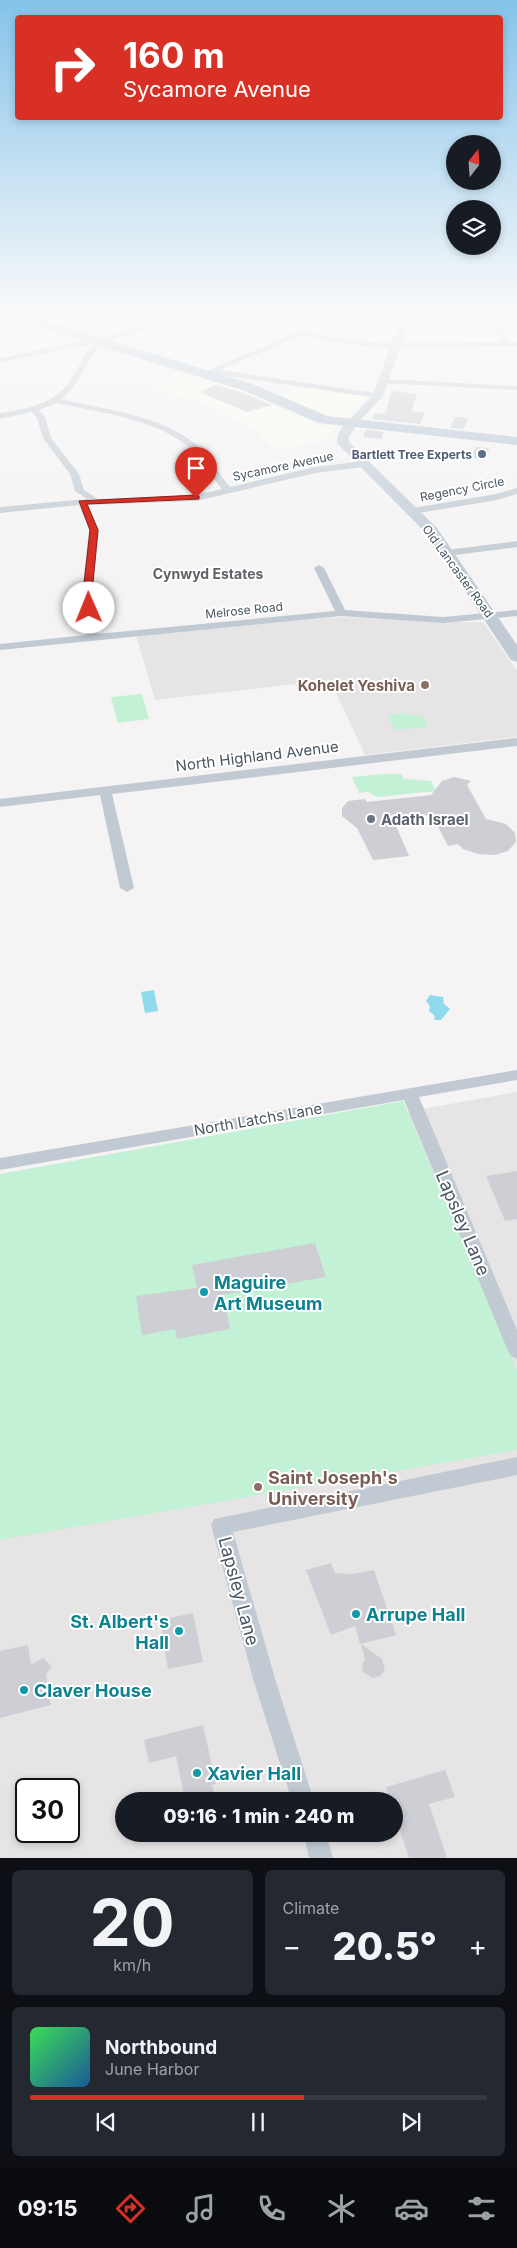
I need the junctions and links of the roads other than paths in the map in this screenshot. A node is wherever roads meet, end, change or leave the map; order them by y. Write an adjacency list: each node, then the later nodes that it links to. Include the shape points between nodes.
1 (59, 399): 4 (street)
2 (274, 399): 7 (main road, via 319,419)
3 (375, 399): 7 (street)
4 (57, 401): 5 (street); 11 (street, via 140,421 180,436 202,454)
5 (35, 410): 6 (street); 10 (street, via 41,417 47,438 74,474)
6 (0, 416)
7 (351, 424): 8 (main road); 9 (main road, Old Lancaster Road, via 342,441)
8 (517, 441)
9 (362, 464): 11 (street, Sycamore Avenue, via 315,470); 17 (main road, Old Lancaster Road)
10 (80, 491): 14 (street); 15 (street)
11 (229, 491): 14 (street, Sycamore Avenue, via 170,500)
12 (516, 491): 17 (street, Regency Circle)
13 (82, 502): 14 (street, Sycamore Avenue); 15 (street, Sycamore Avenue); 24 (street, via 94,530 88,593)
14 (97, 502)
15 (62, 503): 16 (street, Sycamore Avenue)
16 (0, 510)
17 (413, 511): 19 (main road, Old Lancaster Road)
18 (517, 544): 19 (street)
19 (447, 552): 23 (main road, Old Lancaster Road)
20 (319, 568): 21 (street)
21 (341, 613): 23 (street, Melrose Road, via 442,620); 24 (street, Melrose Road)
22 (517, 613): 23 (street)
23 (490, 616): 26 (main road, Old Lancaster Road)
24 (92, 637): 25 (street, Melrose Road)
25 (0, 647)
26 (517, 657)
27 (517, 742): 28 (street, North Highland Avenue)
28 (105, 791): 29 (street, North Highland Avenue); 30 (street)
29 (0, 803)
30 (127, 888)
31 (517, 1075): 32 (street, North Latchs Lane)
32 (411, 1094): 33 (street, North Latchs Lane); 34 (street, Lapsley Lane)
33 (0, 1164)
34 (517, 1351)
35 (517, 1466): 36 (street, Lapsley Lane, via 221,1525 264,1682)
36 (300, 1792)
37 (317, 1842): 38 (street)
38 (321, 1858)

